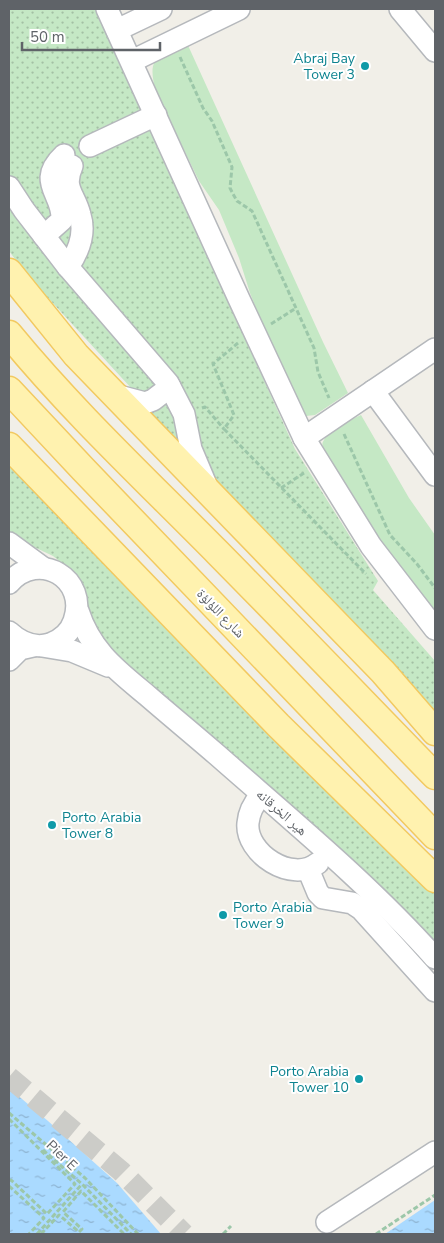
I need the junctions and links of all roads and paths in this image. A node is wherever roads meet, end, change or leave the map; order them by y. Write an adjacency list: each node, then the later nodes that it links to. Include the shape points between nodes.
1 (107, 9): 5 (street)
2 (161, 9): 5 (street)
3 (239, 9): 6 (street)
4 (400, 9): 7 (street)
5 (117, 30): 8 (street)
6 (173, 41): 8 (street); 16 (path, via 232,167 230,188 237,201 252,211)
7 (435, 52)
8 (132, 60): 9 (street)
9 (156, 115): 10 (street); 25 (street)
10 (90, 146)
11 (9, 187): 12 (street)
12 (16, 206): 13 (street)
13 (44, 236): 14 (street); 14 (street, via 62,220 63,213 51,179 53,168 68,160 67,184 82,226 81,243)
14 (68, 267): 20 (street)
15 (9, 272): 23 (main road, via 76,354)
16 (296, 308): 17 (path); 24 (path, via 314,348 318,372)
17 (263, 329)
18 (9, 334): 42 (main road, via 117,452)
19 (435, 349): 22 (street)
20 (170, 387): 23 (street, via 145,404); 30 (street, via 184,414 191,448)
21 (9, 390): 44 (main road, شارع اللؤلؤة)
22 (373, 391): 24 (street); 28 (street)
23 (115, 395): 30 (main road)
24 (336, 416): 25 (street); 34 (path, via 390,535)
25 (304, 438): 27 (street)
26 (9, 446): 47 (main road, via 278,724)
27 (320, 463): 29 (path); 36 (street, via 371,546)
28 (435, 475)
29 (281, 488)
30 (210, 494): 41 (main road, via 383,672)
31 (9, 543): 32 (street)
32 (43, 568): 33 (street, via 22,572); 35 (street, هير الخرقانه, via 53,570 70,582)
33 (9, 583)
34 (435, 588)
35 (78, 611): 38 (street, via 72,628 59,641); 40 (street, هير الخرقانه, via 91,641 109,664)
36 (435, 629)
37 (9, 632): 38 (street, هير الخرقانه, via 24,643)
38 (38, 646): 39 (street, via 20,649); 40 (street, هير الخرقانه, via 78,653)
39 (9, 660)
40 (121, 673): 43 (street, هير الخرقانه)
41 (435, 732)
42 (435, 776)
43 (261, 795): 45 (street, هير الخرقانه); 46 (street, via 250,812 248,824 255,846 282,868)
44 (435, 836)
45 (328, 853): 46 (street); 48 (street, هير الخرقانه, via 375,894)
46 (308, 869): 49 (street, via 323,898 352,903 361,909)
47 (435, 879)
48 (435, 958)
49 (435, 991)
50 (9, 1114): 63 (path, Pier E, via 85,1178)
51 (9, 1120): 53 (path, Pier E, via 75,1184 47,1214 11,1180); 54 (path)
52 (435, 1152): 56 (street)
53 (9, 1184): 58 (path, Pier E, via 44,1218)
54 (82, 1184): 59 (path); 62 (path)
55 (435, 1195): 65 (path)
56 (327, 1222)
57 (231, 1226): 64 (path)
58 (29, 1234)
59 (37, 1234)
60 (42, 1234): 61 (path, via 59,1215 79,1232 82,1229 63,1212 81,1191)
61 (124, 1234)
62 (131, 1234)
63 (137, 1234)
64 (223, 1234)
65 (376, 1234)

